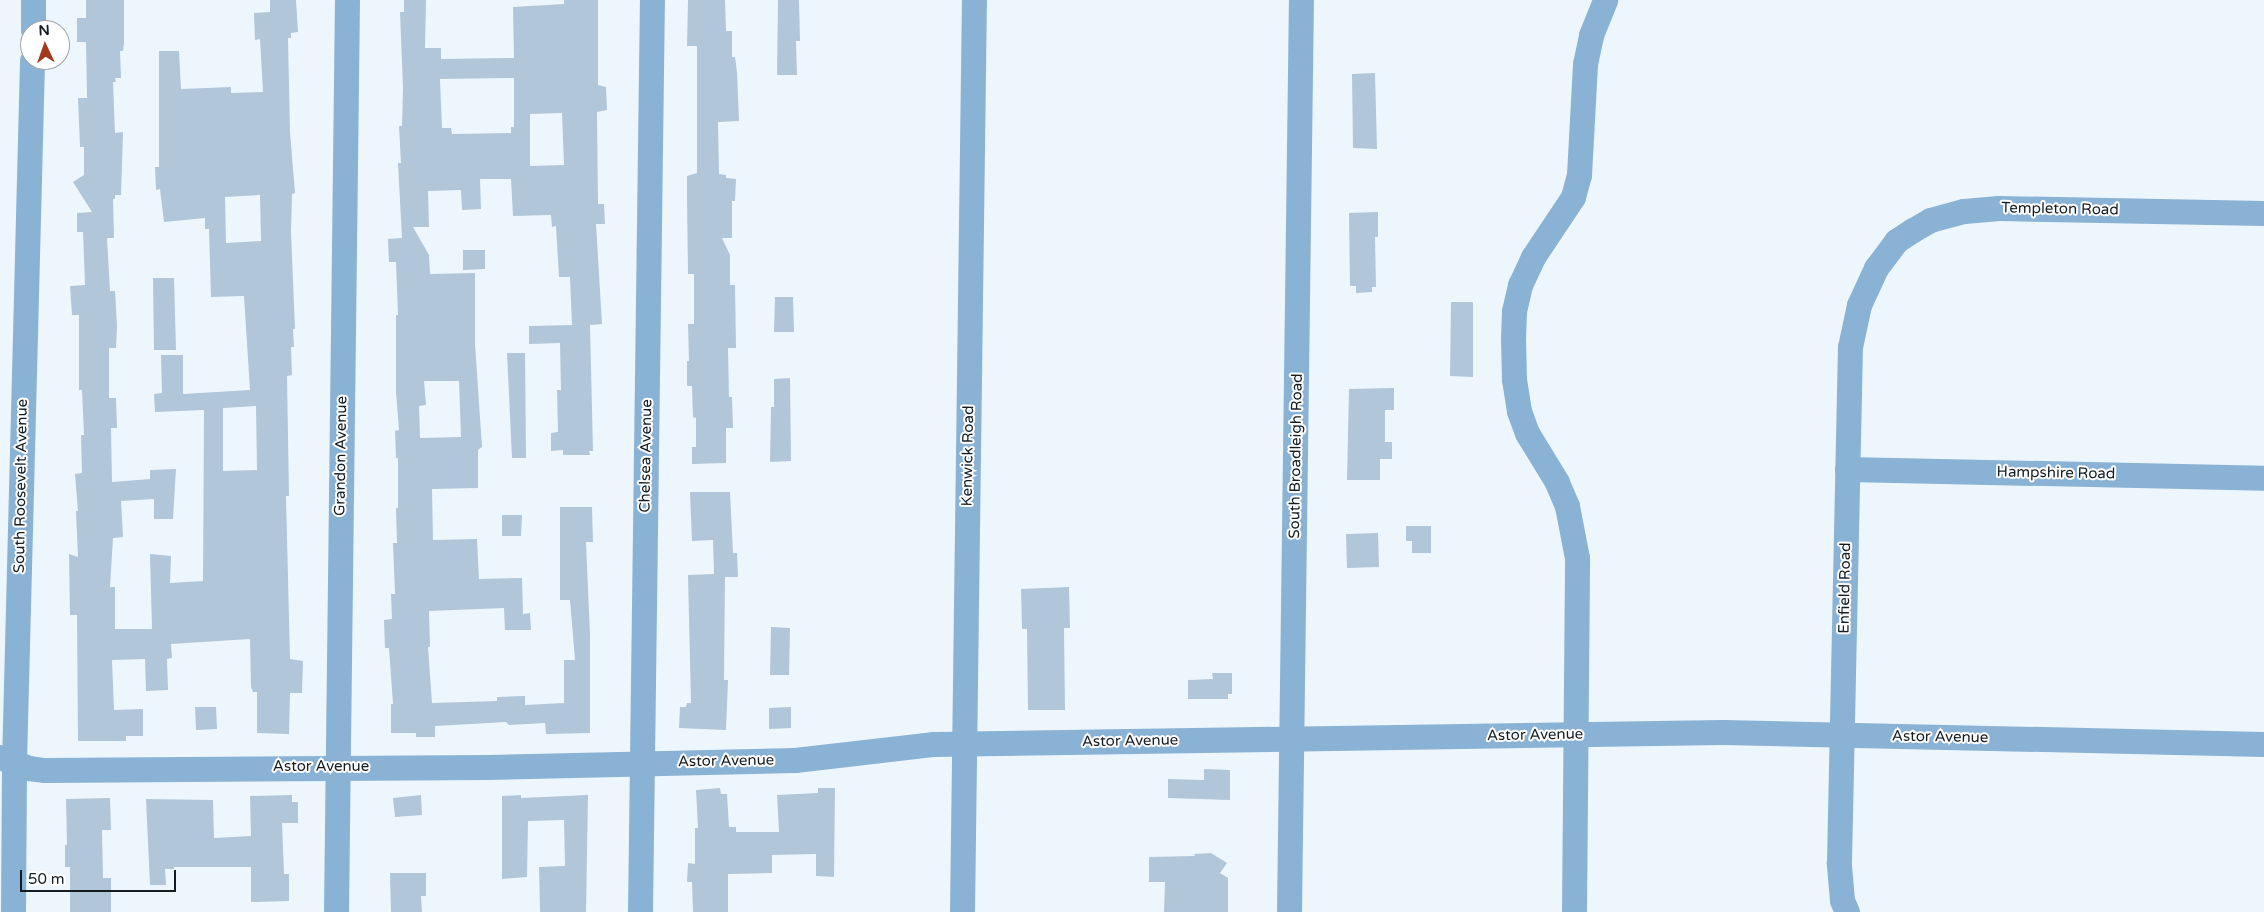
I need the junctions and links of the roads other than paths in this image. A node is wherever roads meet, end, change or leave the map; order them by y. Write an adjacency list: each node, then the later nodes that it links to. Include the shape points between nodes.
1 (33, 0): 7 (street)
2 (347, 0): 20 (street, Grandon Avenue)
3 (652, 0): 19 (street, Chelsea Avenue)
4 (974, 0): 16 (street, Kenwick Road)
5 (1301, 0): 15 (street, South Broadleigh Road)
6 (1605, 0): 13 (street, via 1591,35 1585,64 1579,175 1573,197 1533,257 1520,285 1514,311 1514,379 1519,411 1527,433 1557,482 1567,506 1577,558)
7 (32, 20)
8 (32, 70): 18 (street, South Roosevelt Avenue)
9 (2264, 213): 10 (street, Templeton Road, via 1999,208 1964,211 1930,220 1913,230 1896,242)
10 (1876, 268): 11 (street, Enfield Road, via 1859,305 1852,333)
11 (1847, 469): 12 (street, Hampshire Road); 14 (street, Enfield Road)
12 (2264, 478)
13 (1575, 734): 14 (street, Astor Avenue, via 1722,732); 15 (street, Astor Avenue); 26 (street)
14 (1842, 735): 17 (street, Astor Avenue); 27 (street, Enfield Road, via 1839,862 1842,900)
15 (1292, 739): 16 (street, Astor Avenue); 25 (street, South Broadleigh Road)
16 (965, 744): 19 (street, Astor Avenue, via 925,745 795,760); 24 (street, Kenwick Road)
17 (2264, 744)
18 (7, 760): 20 (street, Astor Avenue, via 45,770); 21 (street, South Roosevelt Avenue)
19 (642, 763): 20 (street, Astor Avenue); 23 (street, Chelsea Avenue)
20 (338, 766): 22 (street, Grandon Avenue)
21 (13, 912)
22 (336, 912)
23 (640, 912)
24 (962, 912)
25 (1289, 912)
26 (1574, 912)
27 (1847, 912)

